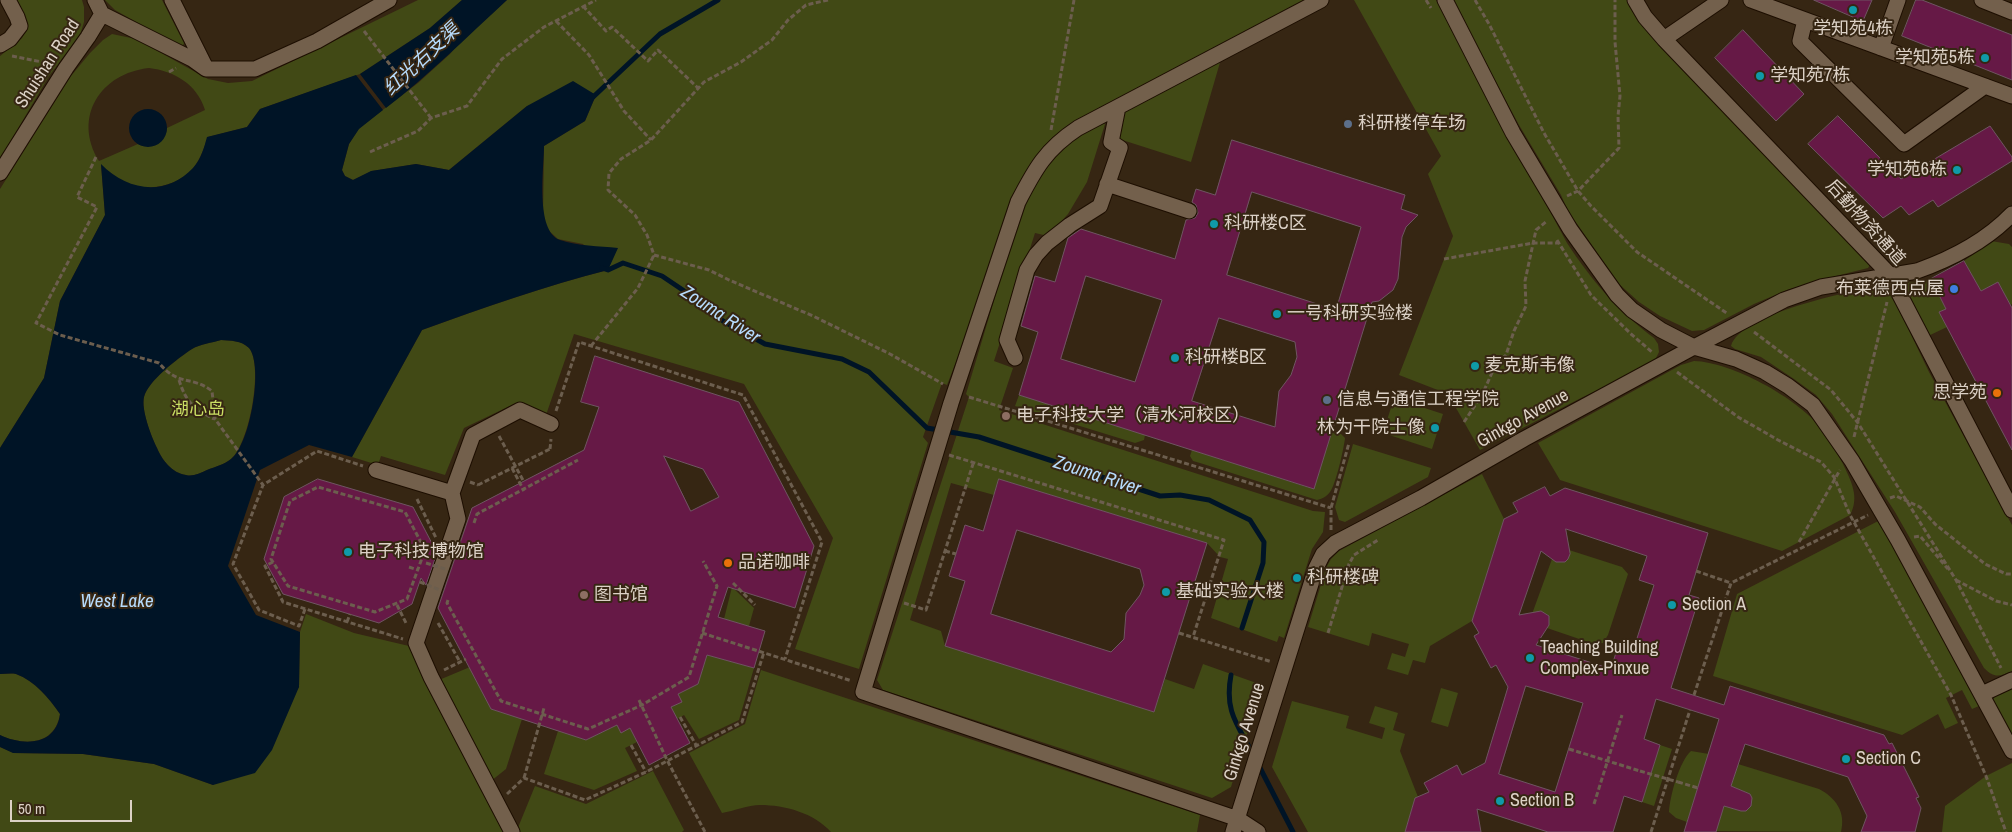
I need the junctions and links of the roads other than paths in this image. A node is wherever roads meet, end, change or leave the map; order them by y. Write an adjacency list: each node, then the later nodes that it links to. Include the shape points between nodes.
1 (8, 0): 17 (street, via 20,26)
2 (94, 0): 13 (street, Shuishan Road)
3 (172, 0): 18 (street)
4 (389, 0): 18 (street, via 317,41 255,69)
5 (1321, 0): 21 (street)
6 (1446, 0): 27 (street, via 1513,133 1570,229 1617,295 1661,330)
7 (1636, 0): 15 (street, 后勤物资通道, via 1645,17)
8 (1721, 0): 15 (street)
9 (1751, 0): 14 (street)
10 (1898, 0): 16 (street)
11 (1982, 0): 12 (street)
12 (2012, 12)
13 (102, 14): 18 (street); 22 (street, Shuishan Road)
14 (1805, 20): 16 (street); 19 (street, via 1800,40 1904,144)
15 (1664, 39): 26 (street, 后勤物资通道)
16 (1881, 48): 19 (street)
17 (5, 50)
18 (206, 69)
19 (1985, 86): 20 (street)
20 (2012, 96)
21 (1118, 107): 23 (street, via 1111,142 1120,148); 36 (street, via 1078,128 1047,152 1018,202 862,692)
22 (0, 173)
23 (1108, 184): 24 (street); 28 (street, via 1100,206 1047,243 1027,270 1007,340)
24 (1189, 211)
25 (2008, 225): 26 (street, Ginkgo Avenue, via 1928,268)
26 (1889, 274): 27 (street, Ginkgo Avenue, via 1821,287 1784,300); 32 (street, 后勤物资通道)
27 (1694, 347): 34 (street, via 1766,372 1813,405 1849,456); 36 (street, Ginkgo Avenue, via 1332,546 1323,554)
28 (1015, 358)
29 (551, 424): 31 (street, via 520,410 473,435)
30 (376, 470): 31 (street)
31 (452, 493): 37 (street, via 458,519 416,643 430,677)
32 (2012, 510)
33 (2012, 680): 34 (street)
34 (1982, 694): 35 (street)
35 (2012, 751)
36 (1236, 825): 38 (street)
37 (512, 832)
38 (1258, 832)

